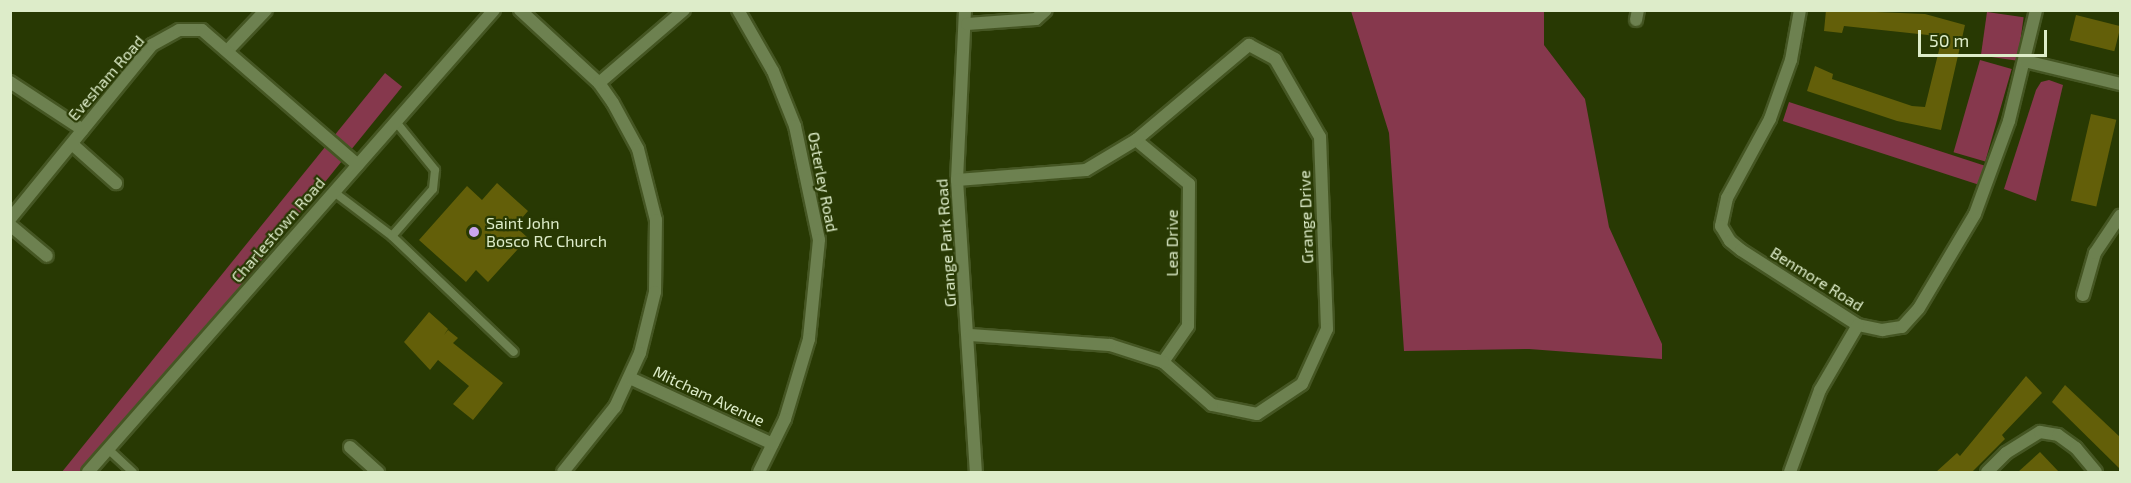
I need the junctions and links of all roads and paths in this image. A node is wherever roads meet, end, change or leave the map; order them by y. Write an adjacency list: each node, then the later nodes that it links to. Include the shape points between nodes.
1 (266, 10): 11 (street)
2 (494, 10): 16 (street, Charlestown Road)
3 (520, 10): 14 (street)
4 (684, 10): 14 (street)
5 (738, 10): 35 (street, Osterley Road, via 773,71 795,126 819,240 809,339)
6 (965, 10): 10 (street, Grange Park Road)
7 (1046, 10): 10 (street, via 1036,19)
8 (1800, 10): 30 (street, Benmore Road, via 1791,60 1770,118 1727,198 1721,226 1741,250)
9 (2036, 10): 12 (street, Benmore Road)
10 (966, 24): 21 (street, Grange Park Road)
11 (228, 50): 17 (street, Evesham Road, via 202,30 179,30 152,45); 20 (street, Evesham Road)
12 (2025, 61): 15 (street); 30 (street, Benmore Road, via 1985,191 1937,283 1902,327 1882,330)
13 (10, 82): 17 (street)
14 (599, 82): 34 (street, via 638,149 656,220 655,291 650,323)
15 (2121, 84)
16 (396, 122): 20 (street, Charlestown Road); 27 (lane, via 435,170 433,189)
17 (83, 130): 19 (street, Evesham Road)
18 (1136, 140): 21 (street, Grange Drive, via 1086,170); 33 (street, Lea Drive, via 1188,184 1188,326); 33 (street, Grange Drive, via 1249,45 1275,59 1320,137 1327,329 1302,384 1257,414 1212,405)
19 (72, 144): 22 (street); 25 (street, Evesham Road)
20 (358, 165): 23 (street, Charlestown Road)
21 (957, 180): 31 (street, Grange Park Road)
22 (117, 183)
23 (334, 192): 27 (lane); 37 (street, Charlestown Road)
24 (2121, 216): 29 (street, via 2095,253)
25 (10, 219)
26 (10, 225): 28 (street)
27 (392, 236): 32 (lane)
28 (47, 256)
29 (2083, 295)
30 (1858, 325): 44 (street, via 1820,390)
31 (969, 335): 33 (street, Grange Drive, via 1110,345); 43 (street, Grange Park Road)
32 (514, 352)
33 (1163, 362)
34 (630, 378): 35 (street, Mitcham Avenue); 41 (street, via 609,415)
35 (773, 444): 42 (street, Osterley Road)
36 (350, 447): 40 (street)
37 (108, 449): 38 (street, Charlestown Road); 39 (lane)
38 (88, 472)
39 (134, 472)
40 (378, 472)
41 (564, 472)
42 (759, 472)
43 (976, 472)
44 (1790, 472)
45 (1987, 472): 46 (street, via 2006,453 2040,432 2058,435 2076,447)
46 (2094, 472)

